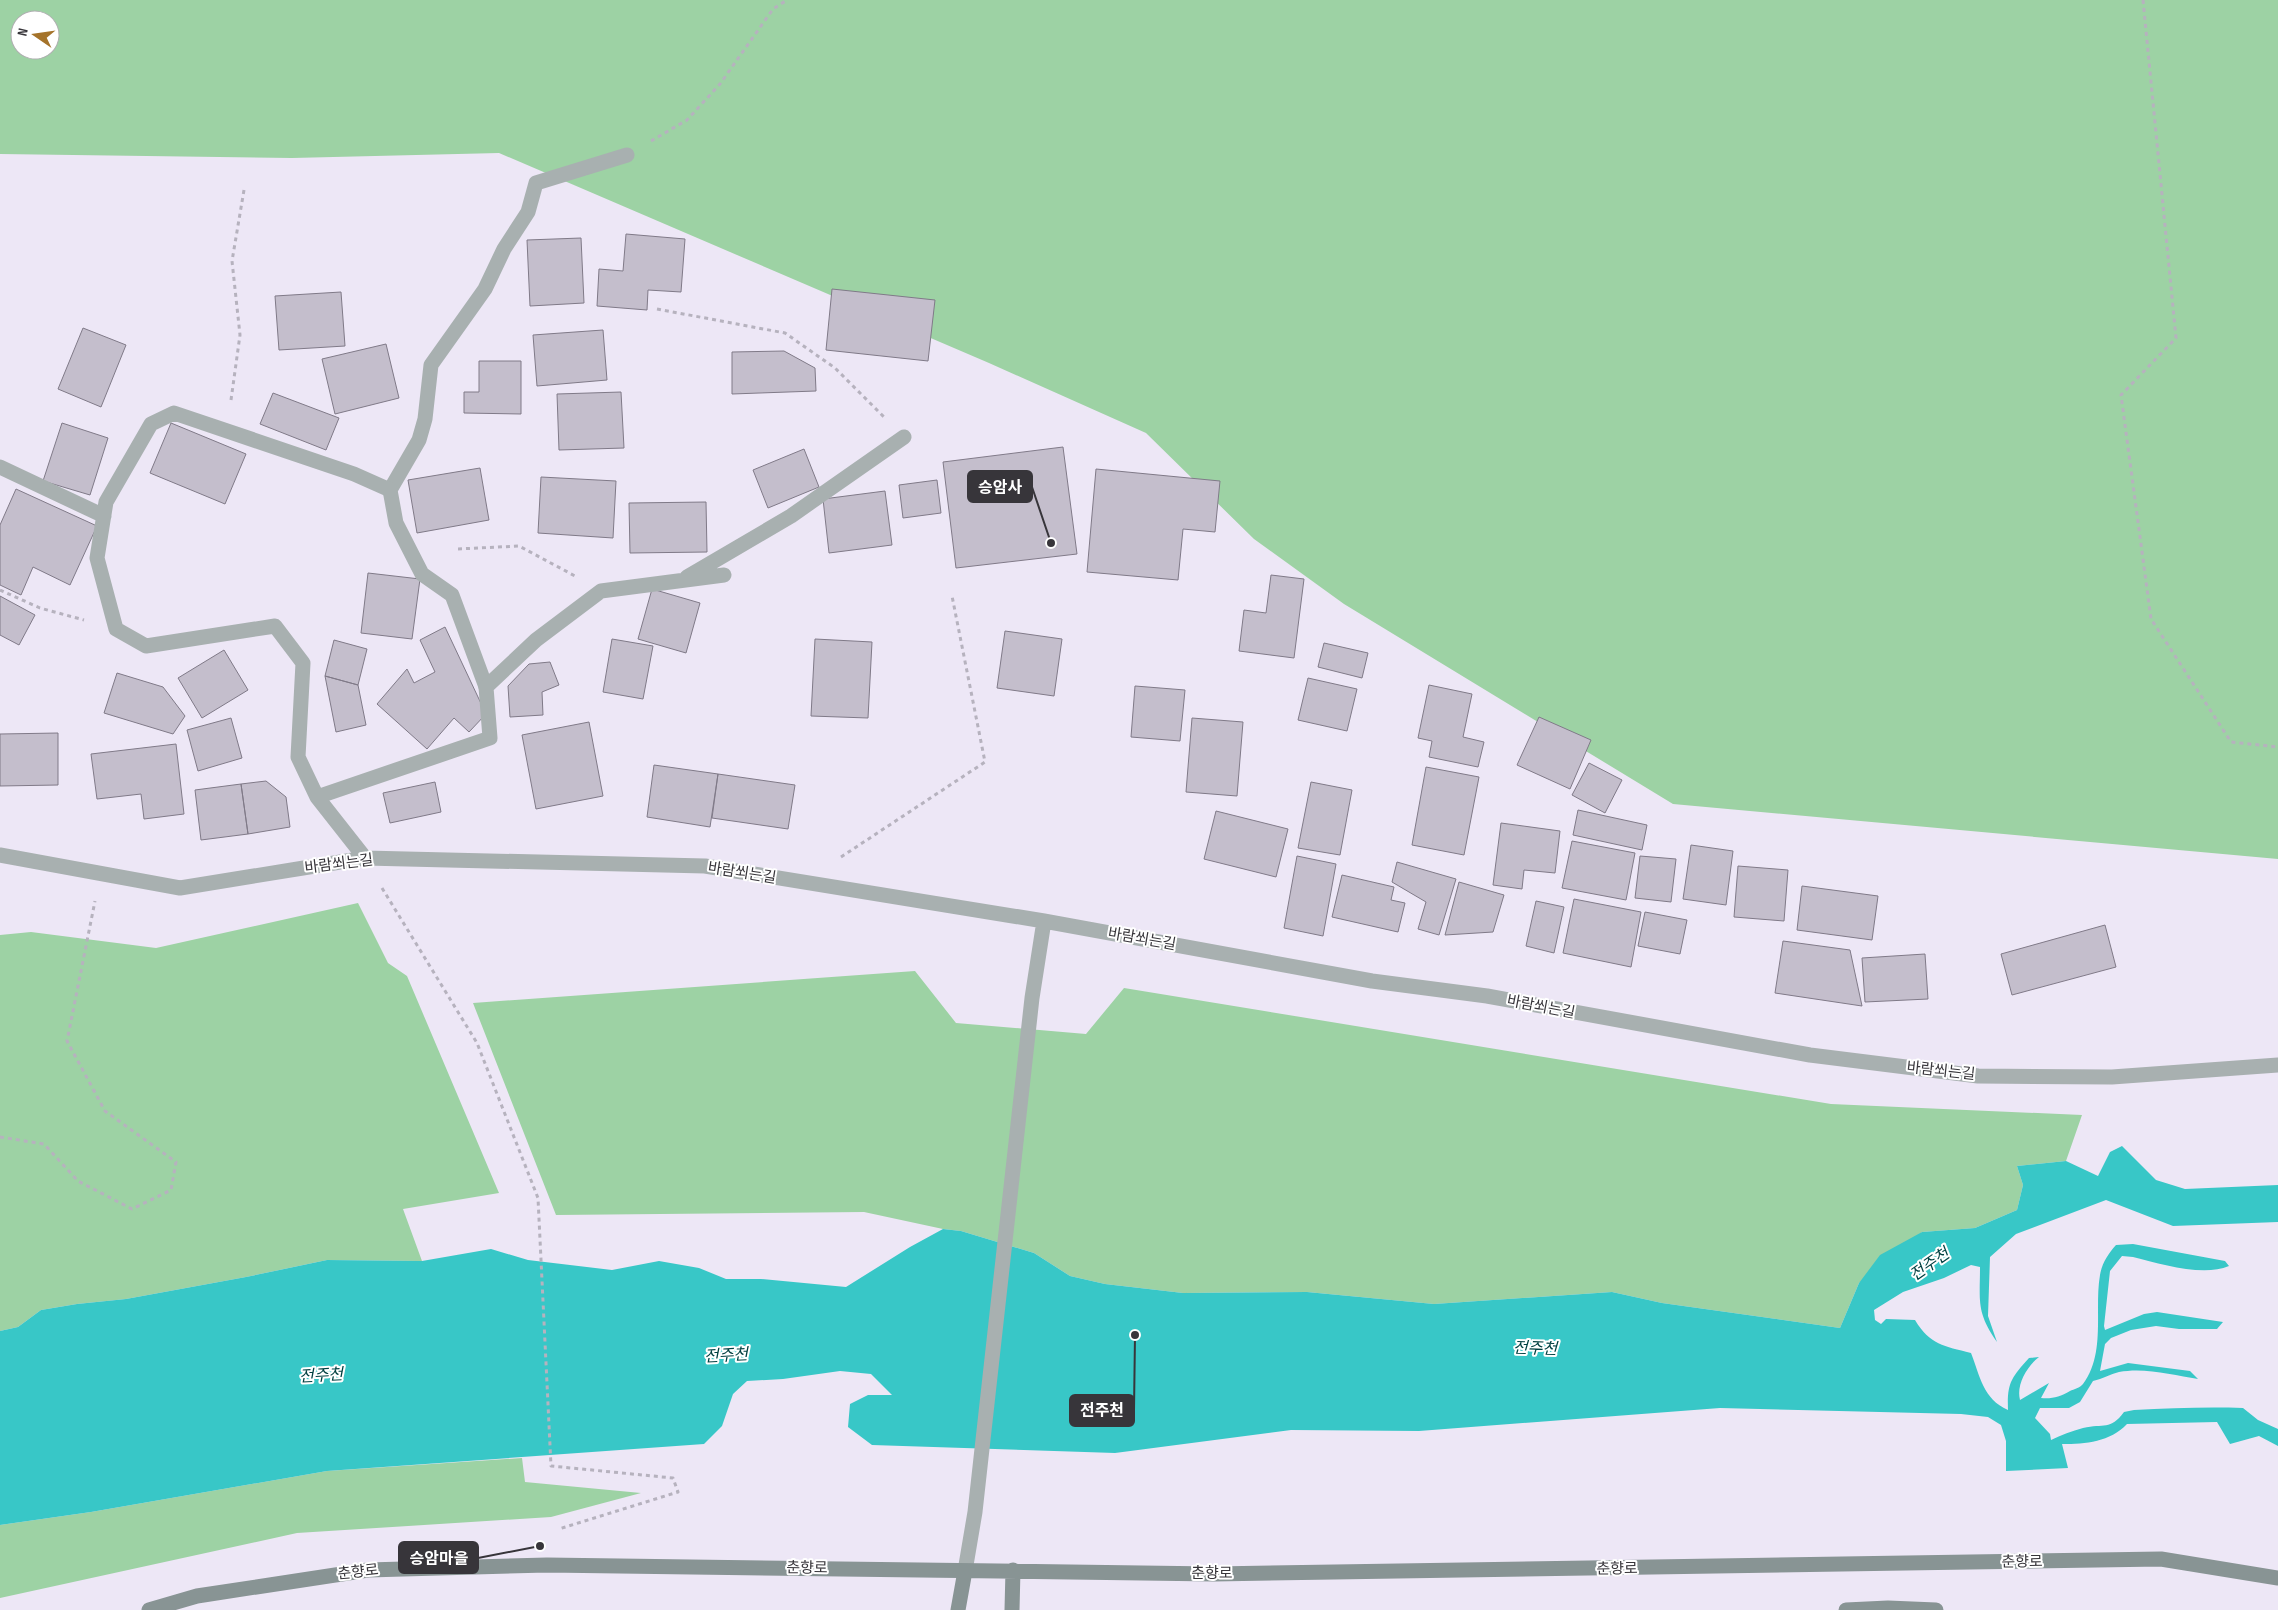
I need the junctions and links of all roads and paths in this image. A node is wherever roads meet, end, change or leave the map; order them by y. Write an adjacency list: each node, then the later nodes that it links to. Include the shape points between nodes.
1 (787, 0): 3 (path, via 773,9 720,84 687,120)
2 (2143, 0): 19 (path, via 2176,338 2120,395 2151,619 2232,742)
3 (627, 155): 9 (street, via 536,184 528,212 504,249 485,289 431,365 425,419 419,440)
4 (244, 190): 6 (path, via 232,261 240,335)
5 (657, 309): 7 (path, via 785,334 835,368)
6 (227, 431): 9 (street, via 354,474); 10 (street, via 174,413 151,424 106,502)
7 (904, 437): 13 (street, via 792,516)
8 (0, 467): 10 (street)
9 (390, 490): 18 (street, via 396,523 422,574 452,595)
10 (104, 516): 17 (street, via 97,558)
11 (458, 549): 15 (path, via 519,546)
12 (724, 575): 13 (street)
13 (681, 581): 15 (street)
14 (0, 590): 17 (path, via 40,608)
15 (601, 591): 18 (street, via 536,640)
16 (952, 596): 24 (path, via 985,762)
17 (116, 629): 20 (street, via 146,646 275,626 304,663 298,757)
18 (486, 687): 20 (street, via 490,738)
19 (2278, 748)
20 (317, 797): 22 (street)
21 (1, 857): 23 (street, 바람쐬는길)
22 (365, 858): 23 (street, 바람쐬는길, via 180,888); 24 (street, 바람쐬는길, via 705,866); 28 (path, via 477,1043 538,1198 551,1466 673,1478 678,1492)
23 (100, 874): 27 (path, via 67,1041 105,1111 176,1162 170,1190 132,1208 78,1181 44,1144)
24 (803, 882): 25 (street, 바람쐬는길)
25 (1044, 921): 26 (street, 바람쐬는길, via 1372,981 1487,996 1810,1055 1968,1074 2112,1077); 30 (street, via 1032,998 975,1512)
26 (2278, 1065)
27 (0, 1137)
28 (559, 1529)
29 (1013, 1570): 30 (street, 춘향로); 31 (street, 춘향로, via 1214,1574 2161,1559); 34 (street)
30 (964, 1571): 32 (street, 춘향로, via 547,1565 368,1570 197,1596); 33 (street)
31 (2278, 1578)
32 (149, 1610)
33 (958, 1610)
34 (1012, 1610)
35 (1846, 1610): 36 (street)
36 (1936, 1610)

